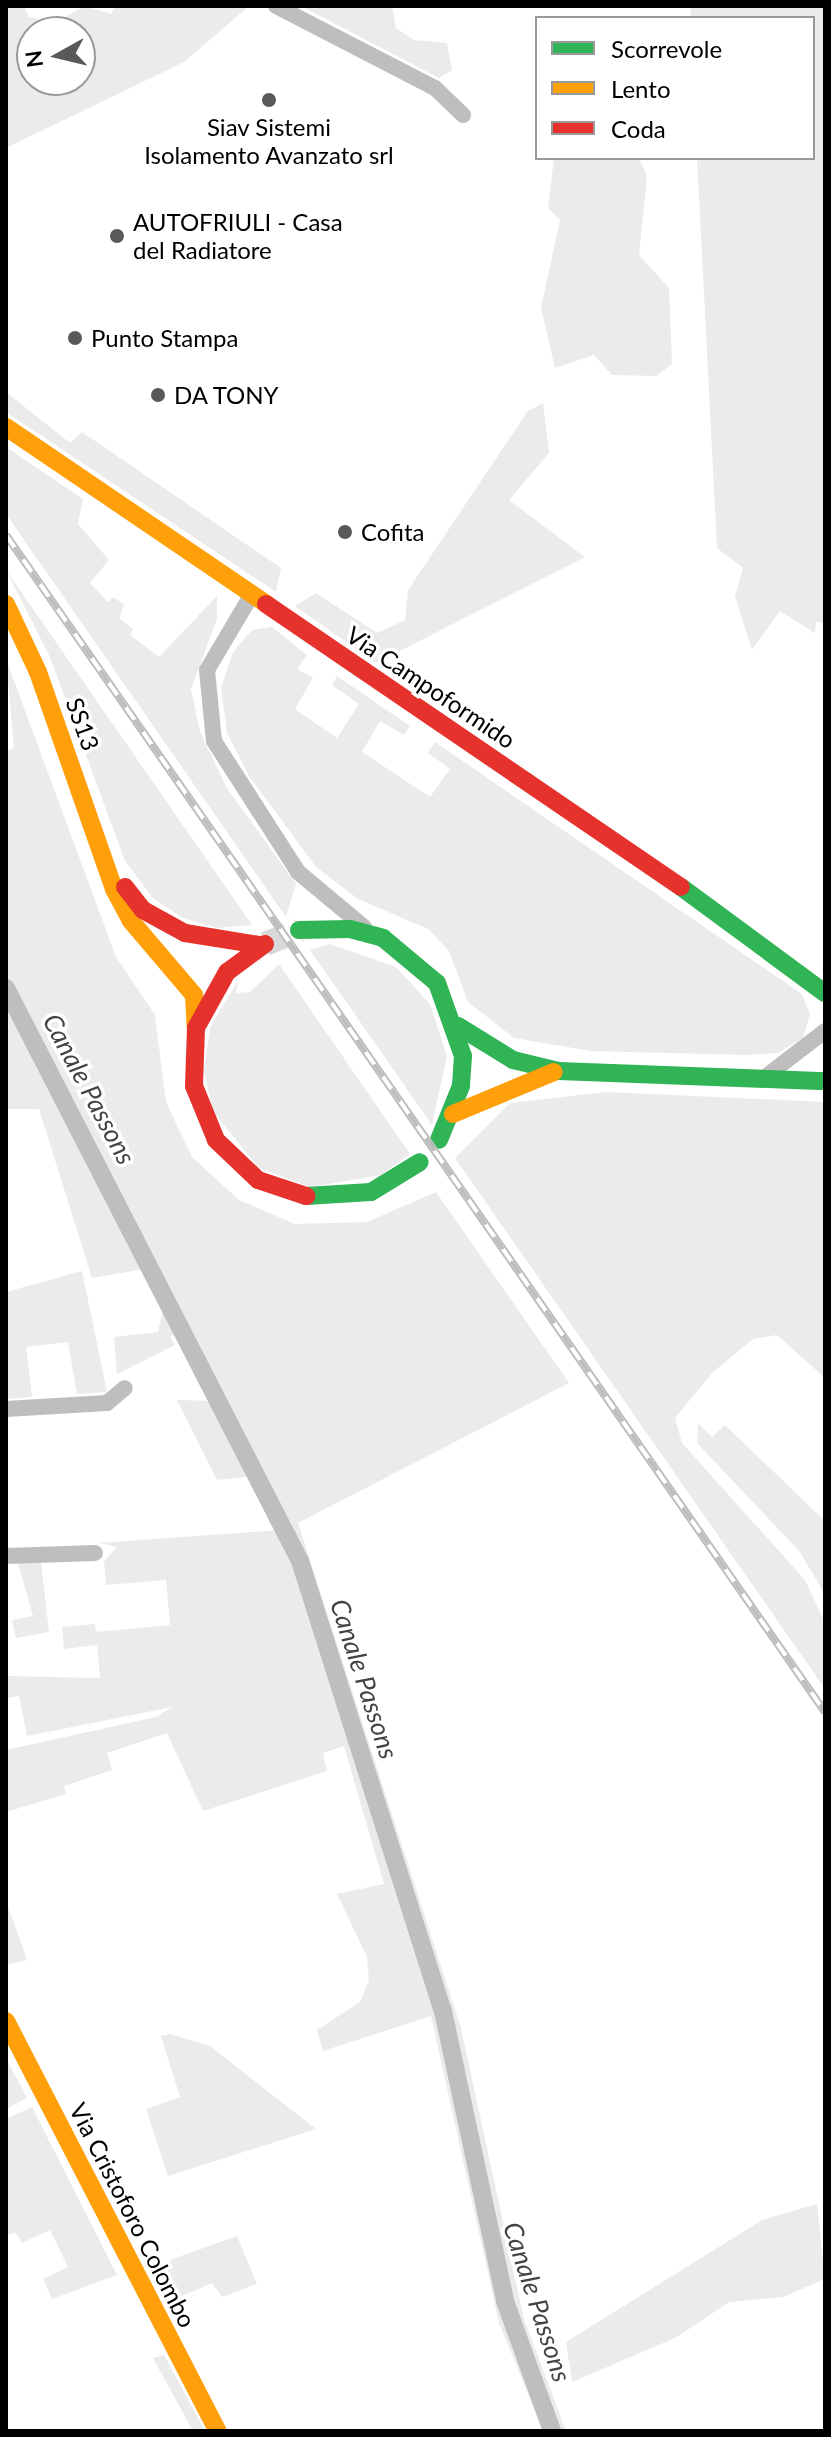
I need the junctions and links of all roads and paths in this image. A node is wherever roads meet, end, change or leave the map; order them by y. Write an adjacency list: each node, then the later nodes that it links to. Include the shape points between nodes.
1 (276, 6): 2 (street, via 435,88)
2 (463, 115)
3 (6, 427): 4 (main road, Via Campoformido)
4 (252, 594): 8 (street, via 213,653 207,717 238,787 298,872 334,910); 9 (main road, Via Campoformido, via 790,961)
5 (6, 604): 6 (main road, SS13 / SS13, via 38,672)
6 (106, 864): 11 (main road, SS13, via 131,921 194,995); 11 (main road, SS13, via 161,922 209,939 262,944 227,972)
7 (299, 930): 8 (main road, via 350,929)
8 (383, 938): 10 (main road, via 437,983)
9 (825, 993)
10 (458, 1026): 13 (main road, via 513,1060); 16 (main road, via 463,1056)
11 (196, 1028): 18 (main road, SS13, via 194,1086 202,1114 226,1151 258,1180 313,1198 342,1198 371,1192)
12 (825, 1031): 14 (street)
13 (559, 1071): 14 (main road); 16 (main road)
14 (769, 1074): 15 (main road)
15 (825, 1081)
16 (453, 1114): 17 (main road)
17 (439, 1140)
18 (420, 1162)
19 (125, 1388): 20 (street, via 107,1403)
20 (6, 1409)
21 (95, 1553): 22 (street)
22 (6, 1556)
23 (6, 2021): 24 (main road, Via Cristoforo Colombo)
24 (218, 2431)

